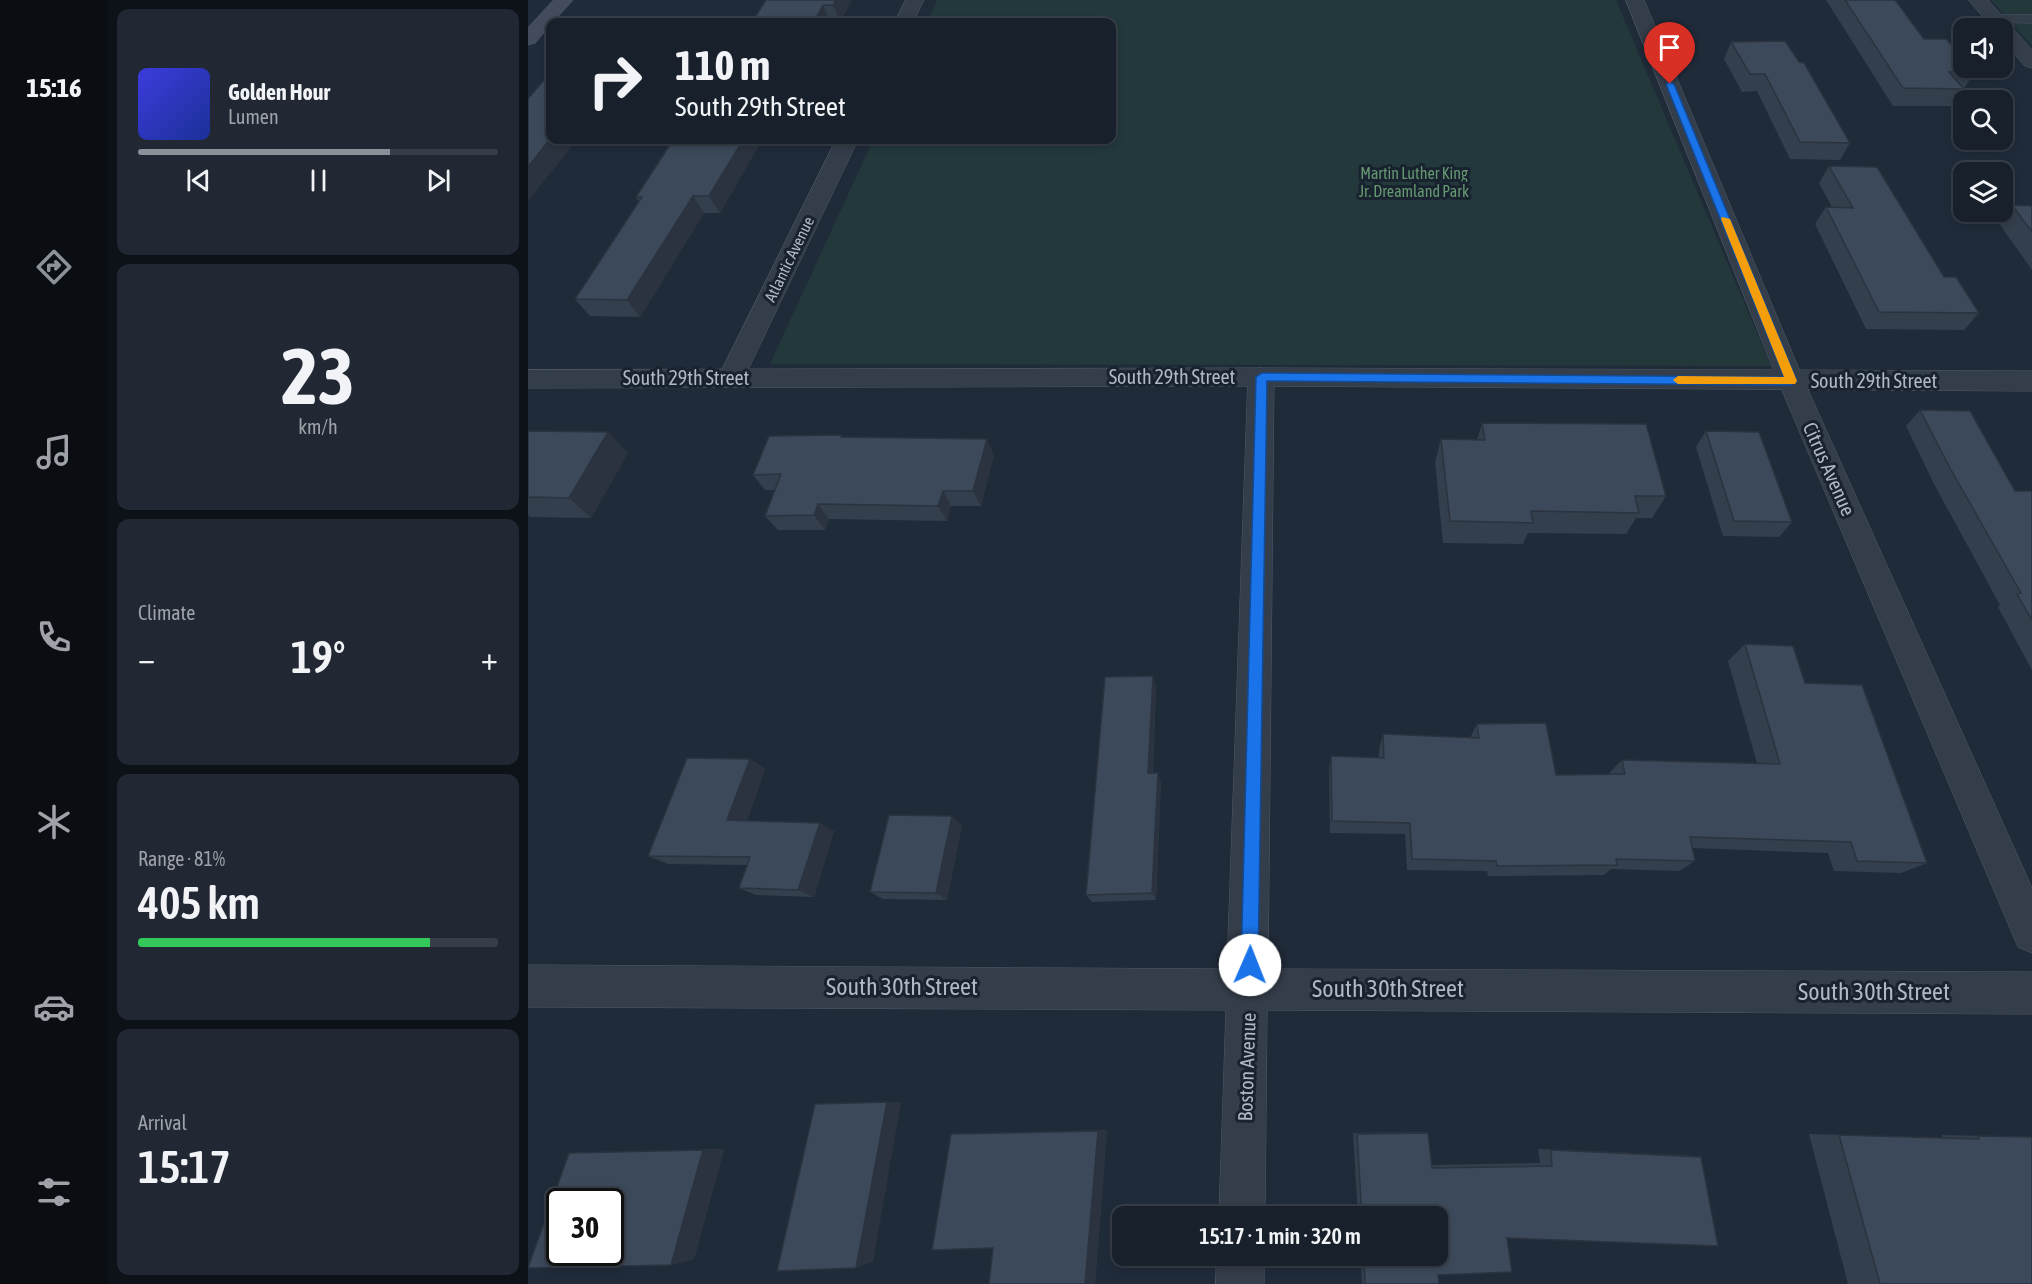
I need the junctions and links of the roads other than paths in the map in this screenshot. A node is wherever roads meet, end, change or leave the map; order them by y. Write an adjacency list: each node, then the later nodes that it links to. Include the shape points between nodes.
1 (564, 0): 5 (main road)
2 (915, 0): 6 (street)
3 (1635, 0): 18 (street, Citrus Avenue)
4 (1978, 0): 7 (street)
5 (547, 18)
6 (906, 18)
7 (1993, 18)
8 (2013, 19): 9 (lane)
9 (2032, 19)
10 (546, 20): 11 (main road)
11 (528, 39)
12 (2013, 40): 13 (street)
13 (2032, 62)
14 (845, 144): 16 (street, Atlantic Avenue)
15 (1262, 377): 16 (street, South 29th Street); 18 (street, South 29th Street); 22 (street, Boston Avenue)
16 (731, 378): 17 (street, South 29th Street)
17 (528, 379)
18 (1791, 381): 19 (street, South 29th Street); 20 (street, Citrus Avenue)
19 (2032, 381)
20 (2032, 933)
21 (528, 986): 22 (street, South 30th Street)
22 (1249, 988): 23 (street, South 30th Street); 24 (street, Boston Avenue)
23 (2032, 993)
24 (1242, 1206)
25 (1241, 1266): 26 (street)
26 (1240, 1284)

